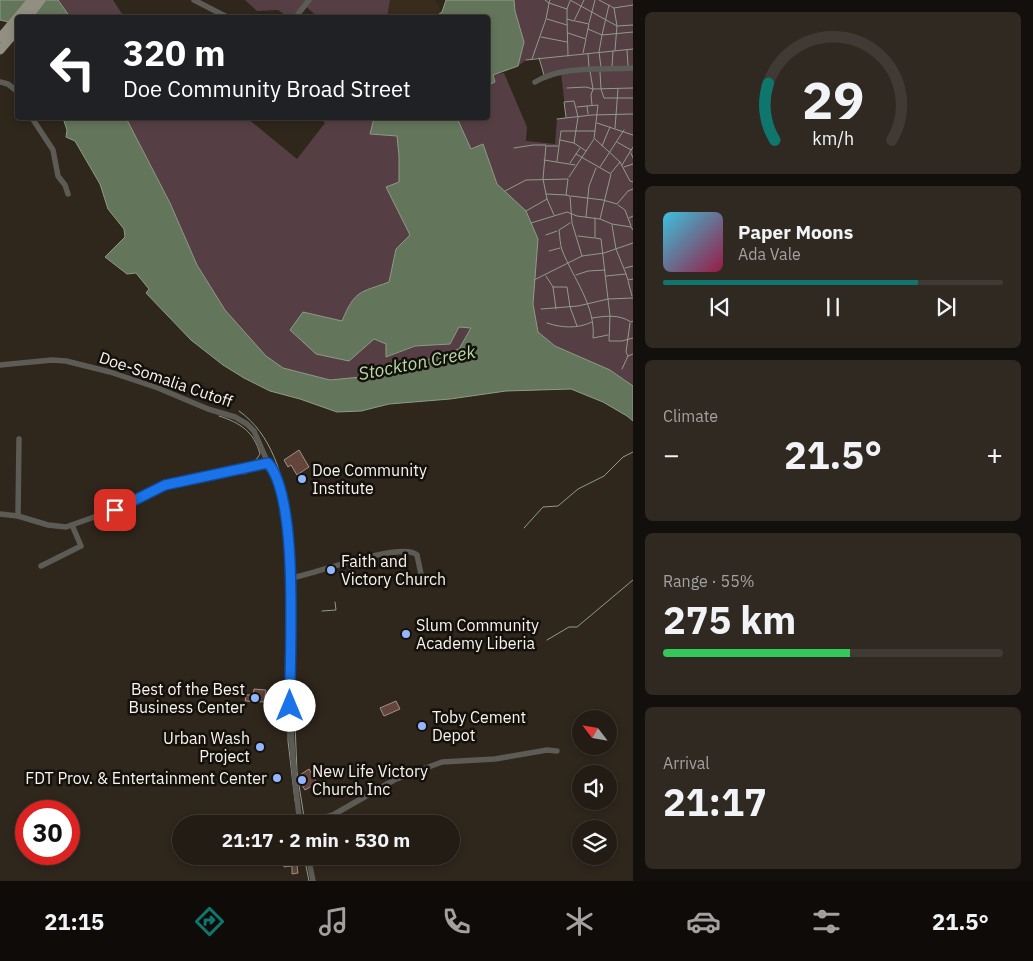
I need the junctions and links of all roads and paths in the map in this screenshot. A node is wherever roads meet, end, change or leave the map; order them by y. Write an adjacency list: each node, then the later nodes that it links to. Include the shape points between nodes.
1 (32, 0): 5 (main road)
2 (40, 0): 6 (main road)
3 (194, 0): 7 (street)
4 (309, 0): 8 (street)
5 (23, 15)
6 (29, 15)
7 (223, 15)
8 (297, 15)
9 (15, 27): 10 (main road); 11 (main road)
10 (0, 38)
11 (0, 50)
12 (633, 68): 14 (street, via 561,72)
13 (0, 82): 15 (street)
14 (535, 82)
15 (15, 90)
16 (33, 120): 17 (street, via 53,150 58,176)
17 (68, 194)
18 (0, 365): 20 (street, Doe-Somalia Cutoff, via 66,361 151,385 247,424 254,431)
19 (19, 439): 22 (street)
20 (268, 463): 23 (street, via 165,485 128,505); 25 (street, Doe-Somalia Cutoff, via 282,492)
21 (0, 514): 22 (street)
22 (18, 516): 23 (street, via 55,526)
23 (72, 525): 24 (street, via 81,546)
24 (41, 566)
25 (290, 574): 26 (street, via 299,576 399,551 417,555); 28 (street, Doe-Somalia Cutoff, via 291,726)
26 (422, 580)
27 (557, 751): 29 (street, via 442,762 394,780)
28 (299, 815)
29 (333, 815)
30 (310, 865): 31 (street)
31 (313, 881)

